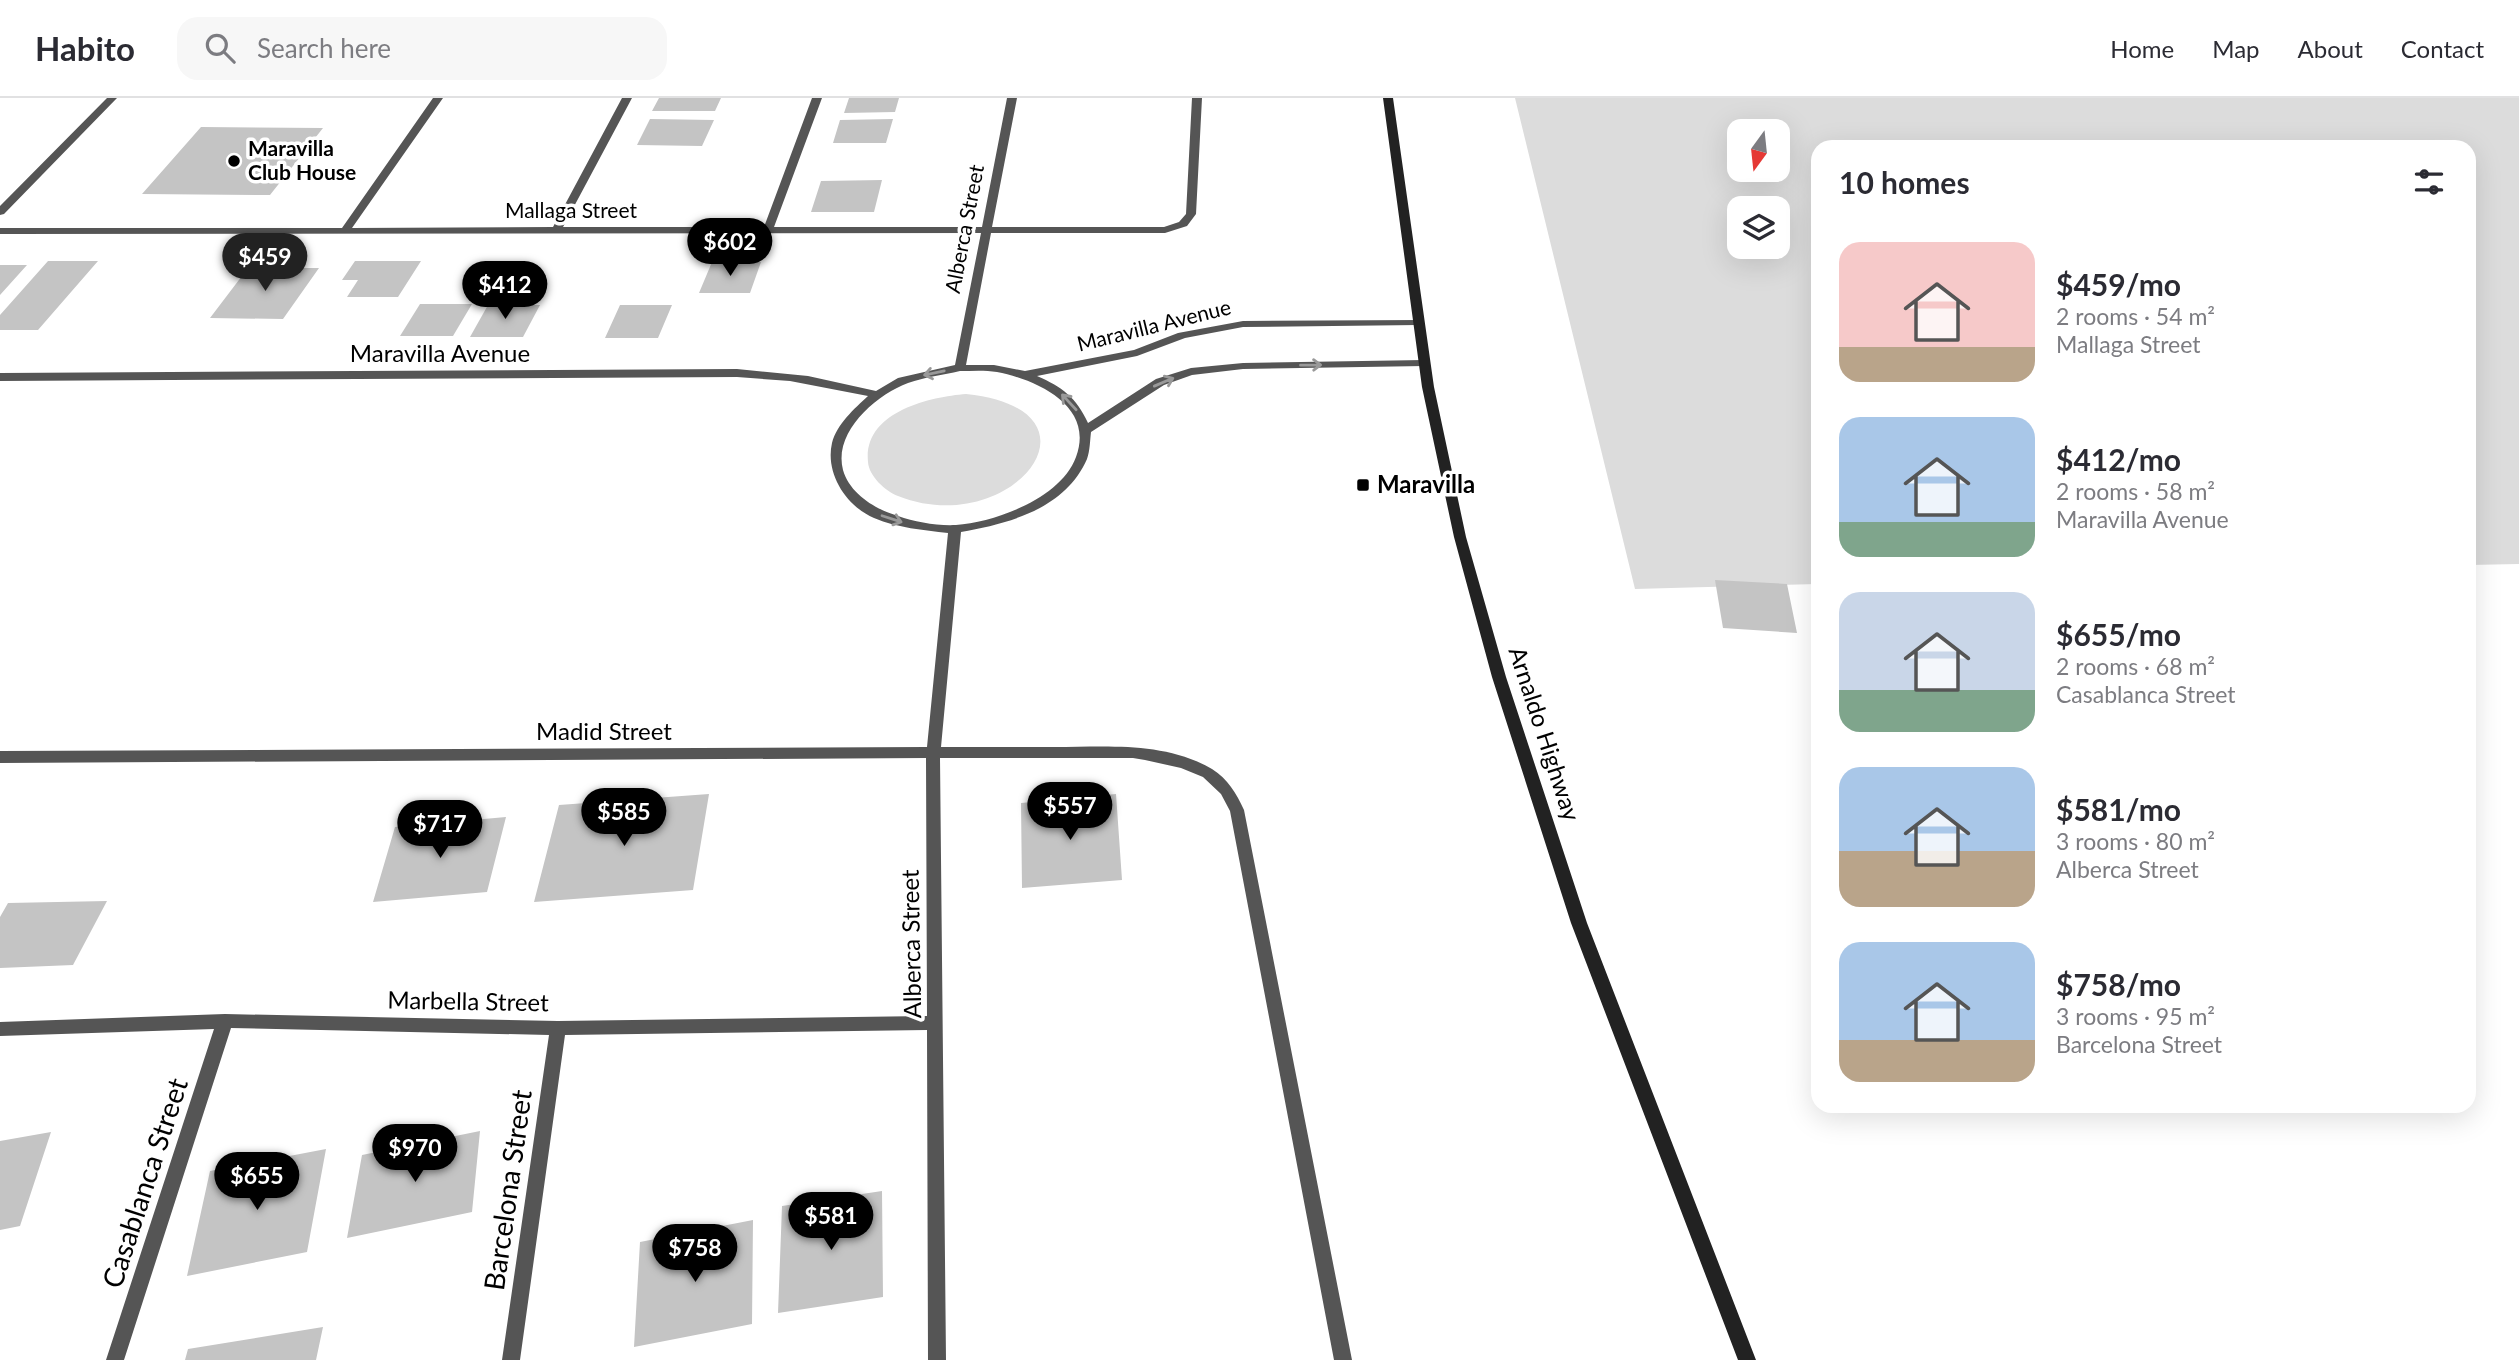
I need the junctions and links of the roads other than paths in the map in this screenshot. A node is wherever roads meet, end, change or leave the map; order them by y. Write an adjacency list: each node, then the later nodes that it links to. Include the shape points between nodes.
1 (112, 98): 8 (street)
2 (438, 98): 9 (street)
3 (627, 98): 10 (street)
4 (817, 98): 11 (street)
5 (1012, 98): 12 (street, Alberca Street)
6 (1197, 98): 12 (street, Mallaga Street, via 1194,204 1183,224 1143,231)
7 (1388, 98): 14 (main road, Arnaldo Highway)
8 (0, 212)
9 (345, 230): 10 (street, Mallaga Street); 13 (street, Mallaga Street)
10 (556, 230): 11 (street, Mallaga Street)
11 (768, 230): 12 (street, Mallaga Street)
12 (987, 230): 16 (street, Alberca Street)
13 (0, 231)
14 (1418, 322): 15 (main road, Arnaldo Highway); 17 (street, Maravilla Avenue, via 1231,325 1182,335 1136,353)
15 (1424, 363): 20 (street, one-way to 15, via 1160,382 1191,372 1235,366); 32 (main road, Arnaldo Highway, via 1460,537 1507,703 1579,923)
16 (960, 368): 17 (street); 19 (street, one-way to 19, via 902,382)
17 (1025, 374): 20 (street, one-way to 17, via 1075,407 1054,388)
18 (0, 377): 19 (street, Maravilla Avenue, via 750,373 816,380)
19 (877, 395): 21 (street, one-way to 21, via 852,417 838,442 837,469 850,494 876,513 912,525)
20 (1085, 430): 21 (street, via 1082,457 1065,483 1036,506 997,521)
21 (954, 529): 22 (street, Alberca Street)
22 (933, 754): 23 (street, Madid Street); 25 (street, Alberca Street); 31 (street, Madid Street, via 1133,752 1172,758 1225,788 1237,810)
23 (0, 757)
24 (225, 1021): 26 (street, Marbella Street); 27 (street, Marbella Street); 28 (street, Casablanca Street)
25 (935, 1023): 26 (street, Marbella Street); 30 (street, Alberca Street)
26 (558, 1028): 29 (street, Barcelona Street)
27 (0, 1029)
28 (115, 1360)
29 (511, 1360)
30 (937, 1360)
31 (1343, 1360)
32 (1747, 1360)

